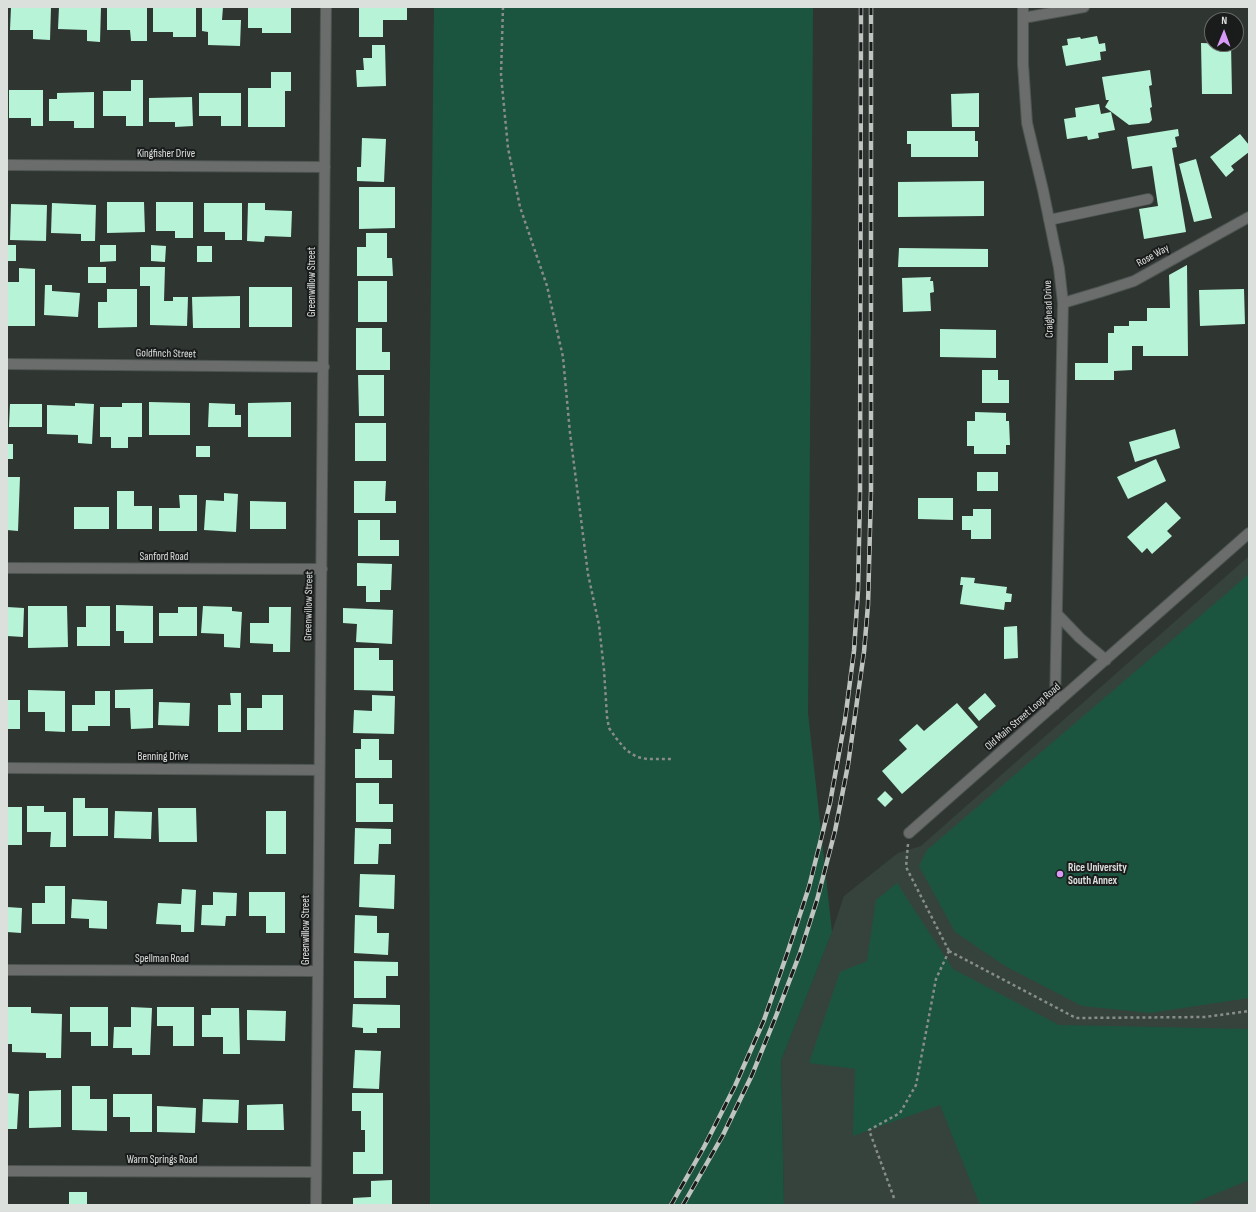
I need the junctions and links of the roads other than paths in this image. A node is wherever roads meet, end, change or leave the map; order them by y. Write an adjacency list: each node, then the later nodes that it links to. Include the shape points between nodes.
1 (326, 7): 6 (street, Greenwillow Street)
2 (1023, 7): 4 (street, Craighead Drive)
3 (1084, 7): 4 (street)
4 (1023, 18): 9 (street, Craighead Drive, via 1022,64 1027,123)
5 (7, 164): 6 (street, Kingfisher Drive)
6 (325, 167): 12 (street, Greenwillow Street)
7 (1148, 199): 9 (street)
8 (1249, 217): 10 (street, Rose Way, via 1134,281)
9 (1049, 220): 10 (street, Craighead Drive)
10 (1063, 303): 16 (street, Craighead Drive)
11 (7, 364): 12 (street, Goldfinch Street)
12 (324, 368): 15 (street, Greenwillow Street)
13 (1249, 533): 17 (street, Old Main Street Loop Road)
14 (7, 568): 15 (street, Sanford Road)
15 (322, 569): 20 (street, Greenwillow Street)
16 (1057, 614): 17 (street); 18 (street, Craighead Drive)
17 (1106, 660): 18 (street, Old Main Street Loop Road)
18 (1054, 706): 21 (street, Old Main Street Loop Road)
19 (7, 768): 20 (street, Benning Drive)
20 (319, 770): 23 (street, Greenwillow Street)
21 (910, 833)
22 (7, 970): 23 (street, Spellman Road)
23 (318, 972): 25 (street, Greenwillow Street)
24 (7, 1171): 25 (street, Warm Springs Road)
25 (316, 1172): 26 (street, Greenwillow Street)
26 (316, 1205)

